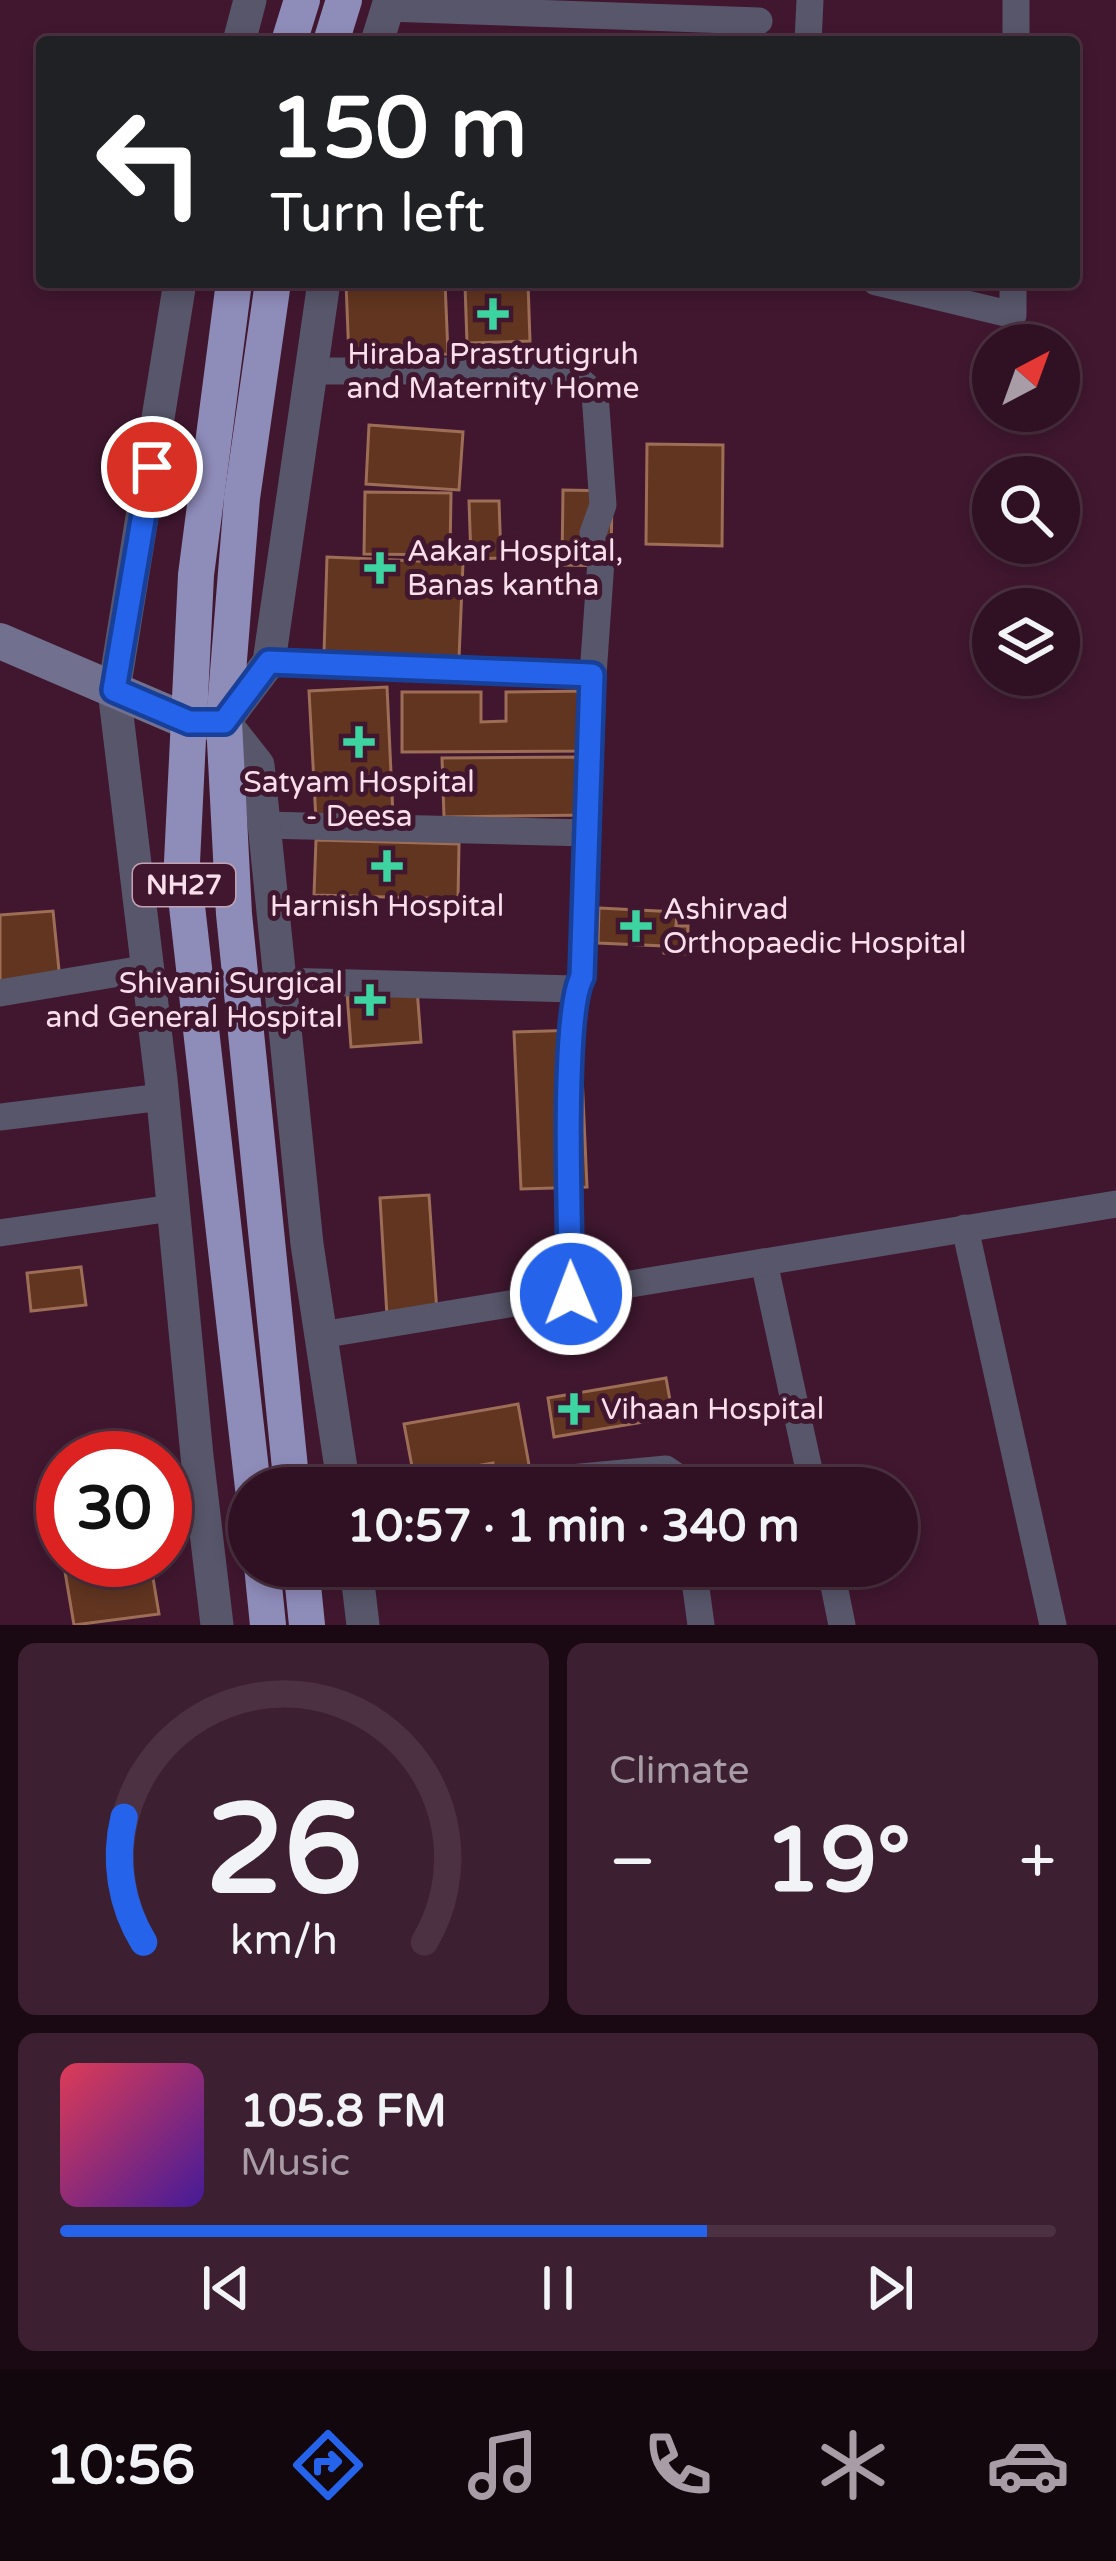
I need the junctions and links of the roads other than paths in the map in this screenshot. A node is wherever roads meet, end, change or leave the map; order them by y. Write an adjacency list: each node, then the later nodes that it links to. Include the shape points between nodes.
1 (250, 0): 8 (street)
2 (302, 0): 9 (highway)
3 (344, 0): 10 (highway)
4 (810, 0): 12 (street)
5 (1016, 0): 13 (street)
6 (388, 4): 7 (street); 11 (street)
7 (759, 21)
8 (241, 36)
9 (292, 36)
10 (333, 36)
11 (379, 36)
12 (808, 36)
13 (1016, 36)
14 (179, 288): 24 (street)
15 (233, 288): 25 (highway, NH27, via 196,575)
16 (273, 288): 25 (highway, NH27)
17 (323, 288): 20 (street)
18 (901, 288): 19 (street, via 1013,315)
19 (1013, 288)
20 (312, 371): 22 (street); 23 (street, via 569,371 595,394 603,505 593,533 602,561)
21 (0, 641): 24 (main road)
22 (269, 662): 23 (street); 25 (street)
23 (592, 675): 27 (street)
24 (114, 690): 25 (main road); 28 (street)
25 (206, 722): 26 (street, via 258,765); 41 (highway, NH27, via 182,862); 42 (highway, NH27, via 234,914)
26 (264, 825): 27 (street); 29 (street)
27 (586, 833): 30 (street, via 582,977)
28 (148, 968): 31 (street); 32 (street)
29 (280, 981): 30 (street); 40 (street)
30 (575, 988): 39 (street)
31 (0, 993)
32 (162, 1097): 33 (street); 35 (street)
33 (0, 1118)
34 (1116, 1204): 36 (street)
35 (172, 1208): 37 (street); 50 (street)
36 (965, 1228): 38 (street); 56 (street)
37 (0, 1233)
38 (764, 1262): 39 (street); 44 (street)
39 (571, 1294): 40 (street)
40 (321, 1335): 43 (street)
41 (251, 1467)
42 (290, 1467)
43 (341, 1467)
44 (808, 1467)
45 (264, 1587): 51 (highway)
46 (303, 1587): 52 (highway)
47 (358, 1587): 53 (street)
48 (696, 1587): 54 (street)
49 (834, 1587): 55 (street)
50 (217, 1625)
51 (268, 1625)
52 (307, 1625)
53 (363, 1625)
54 (701, 1625)
55 (842, 1625)
56 (1053, 1625)

